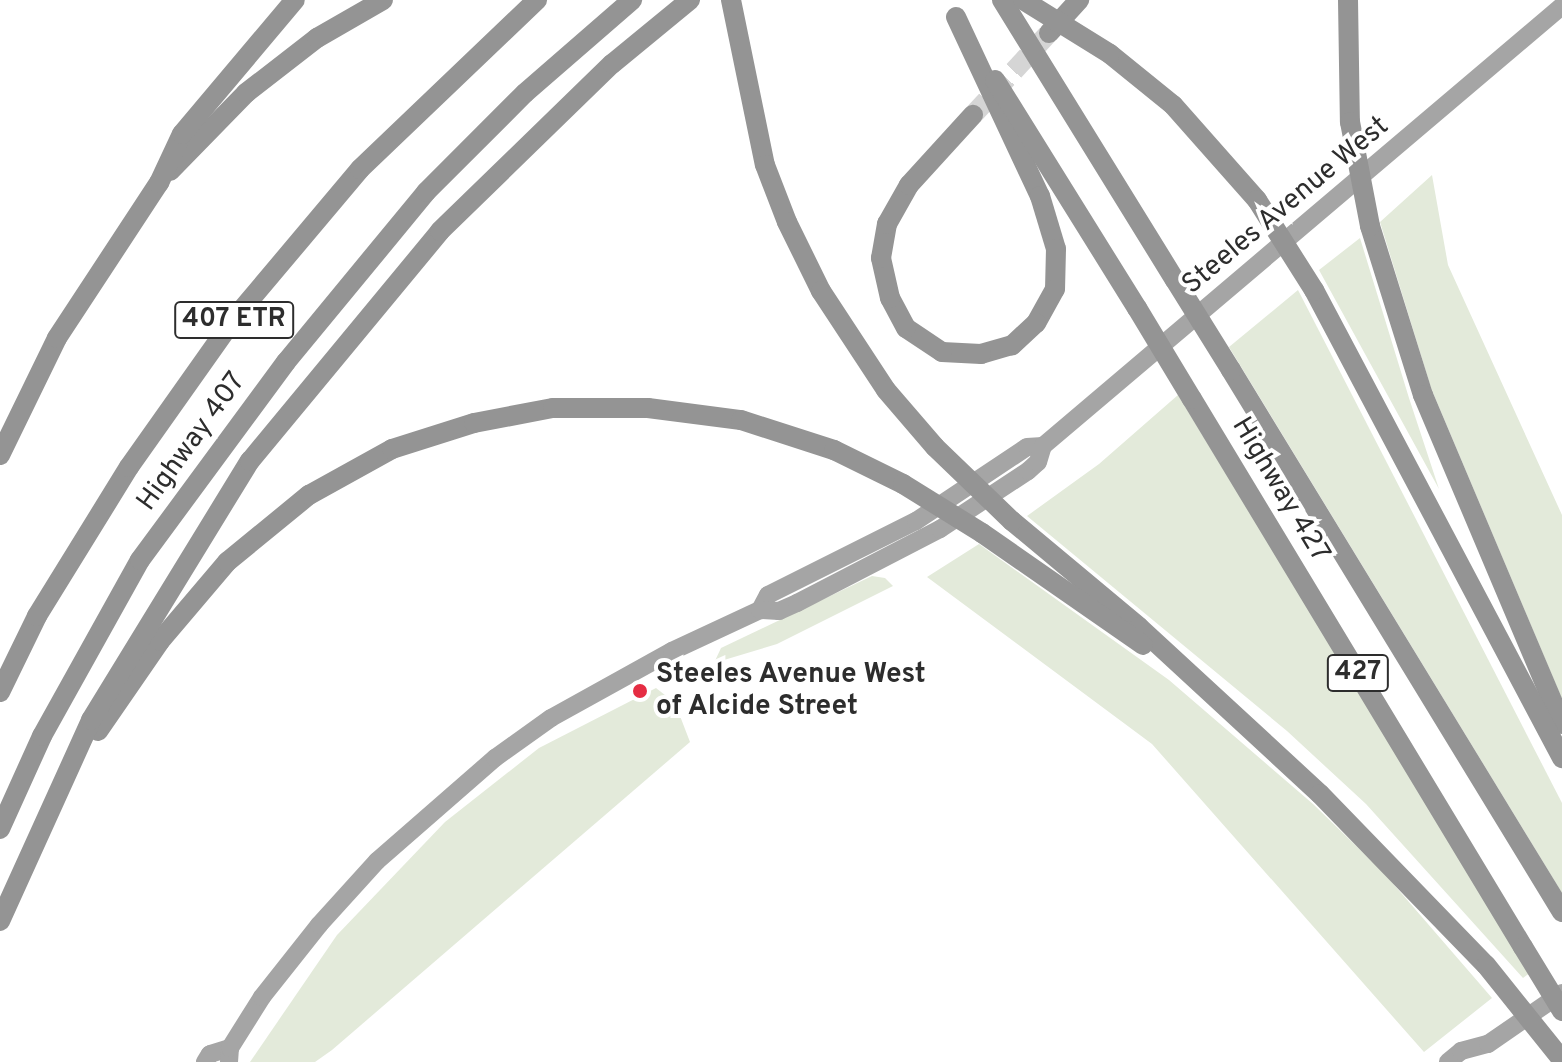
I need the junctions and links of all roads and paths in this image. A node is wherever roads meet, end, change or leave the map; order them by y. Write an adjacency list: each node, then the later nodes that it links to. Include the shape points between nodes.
1 (295, 0): 15 (highway, via 182,134)
2 (383, 0): 15 (highway, via 317,38 246,93)
3 (537, 0): 18 (highway, Highway 407 / 407 ETR, via 360,169 233,320 129,467 37,616)
4 (632, 0): 22 (highway, Highway 407 / 407 ETR, via 525,93 426,192 286,362 140,560 42,736)
5 (690, 0): 20 (highway, via 612,64 440,231 260,449 91,720)
6 (731, 0): 17 (highway, bridge, via 765,165 821,291 886,390 935,447 1012,521 1139,627)
7 (1002, 0): 23 (highway, Highway 427 / 427, bridge)
8 (1023, 0): 21 (highway, bridge, via 1110,54 1173,105 1257,200 1314,290)
9 (1079, 0): 13 (highway)
10 (1348, 0): 19 (highway, bridge, via 1350,122 1370,226 1423,395)
11 (1562, 6): 28 (main road, Steeles Avenue West, via 1043,446 1027,447 916,521 768,595 760,610 551,718 483,768 377,861 319,925 262,997)
12 (951, 8): 14 (highway, via 1040,196 1056,249 1055,289 1036,323 1012,345 981,354 942,352 906,328 890,298 881,258 887,224 909,185); 26 (highway, Highway 427 / 427, bridge)
13 (1049, 33)
14 (973, 115)
15 (159, 183): 16 (highway, via 57,338)
16 (0, 455)
17 (1186, 675): 20 (highway, bridge, via 982,533 903,484 834,450 741,420 648,408 553,408 474,423 392,449 309,495 227,562 160,641 104,725); 29 (highway, bridge, via 1320,794 1486,965)
18 (0, 692)
19 (1562, 724)
20 (76, 754): 24 (highway)
21 (1562, 758)
22 (0, 829)
23 (1562, 912)
24 (0, 921)
25 (1562, 993): 27 (main road)
26 (1562, 1011)
27 (1488, 1044): 31 (main road, via 1461,1051); 32 (main road)
28 (229, 1055): 30 (main road, Steeles Avenue West, via 210,1054)
29 (1562, 1060)
30 (205, 1062)
31 (1448, 1062)
32 (1481, 1062)

